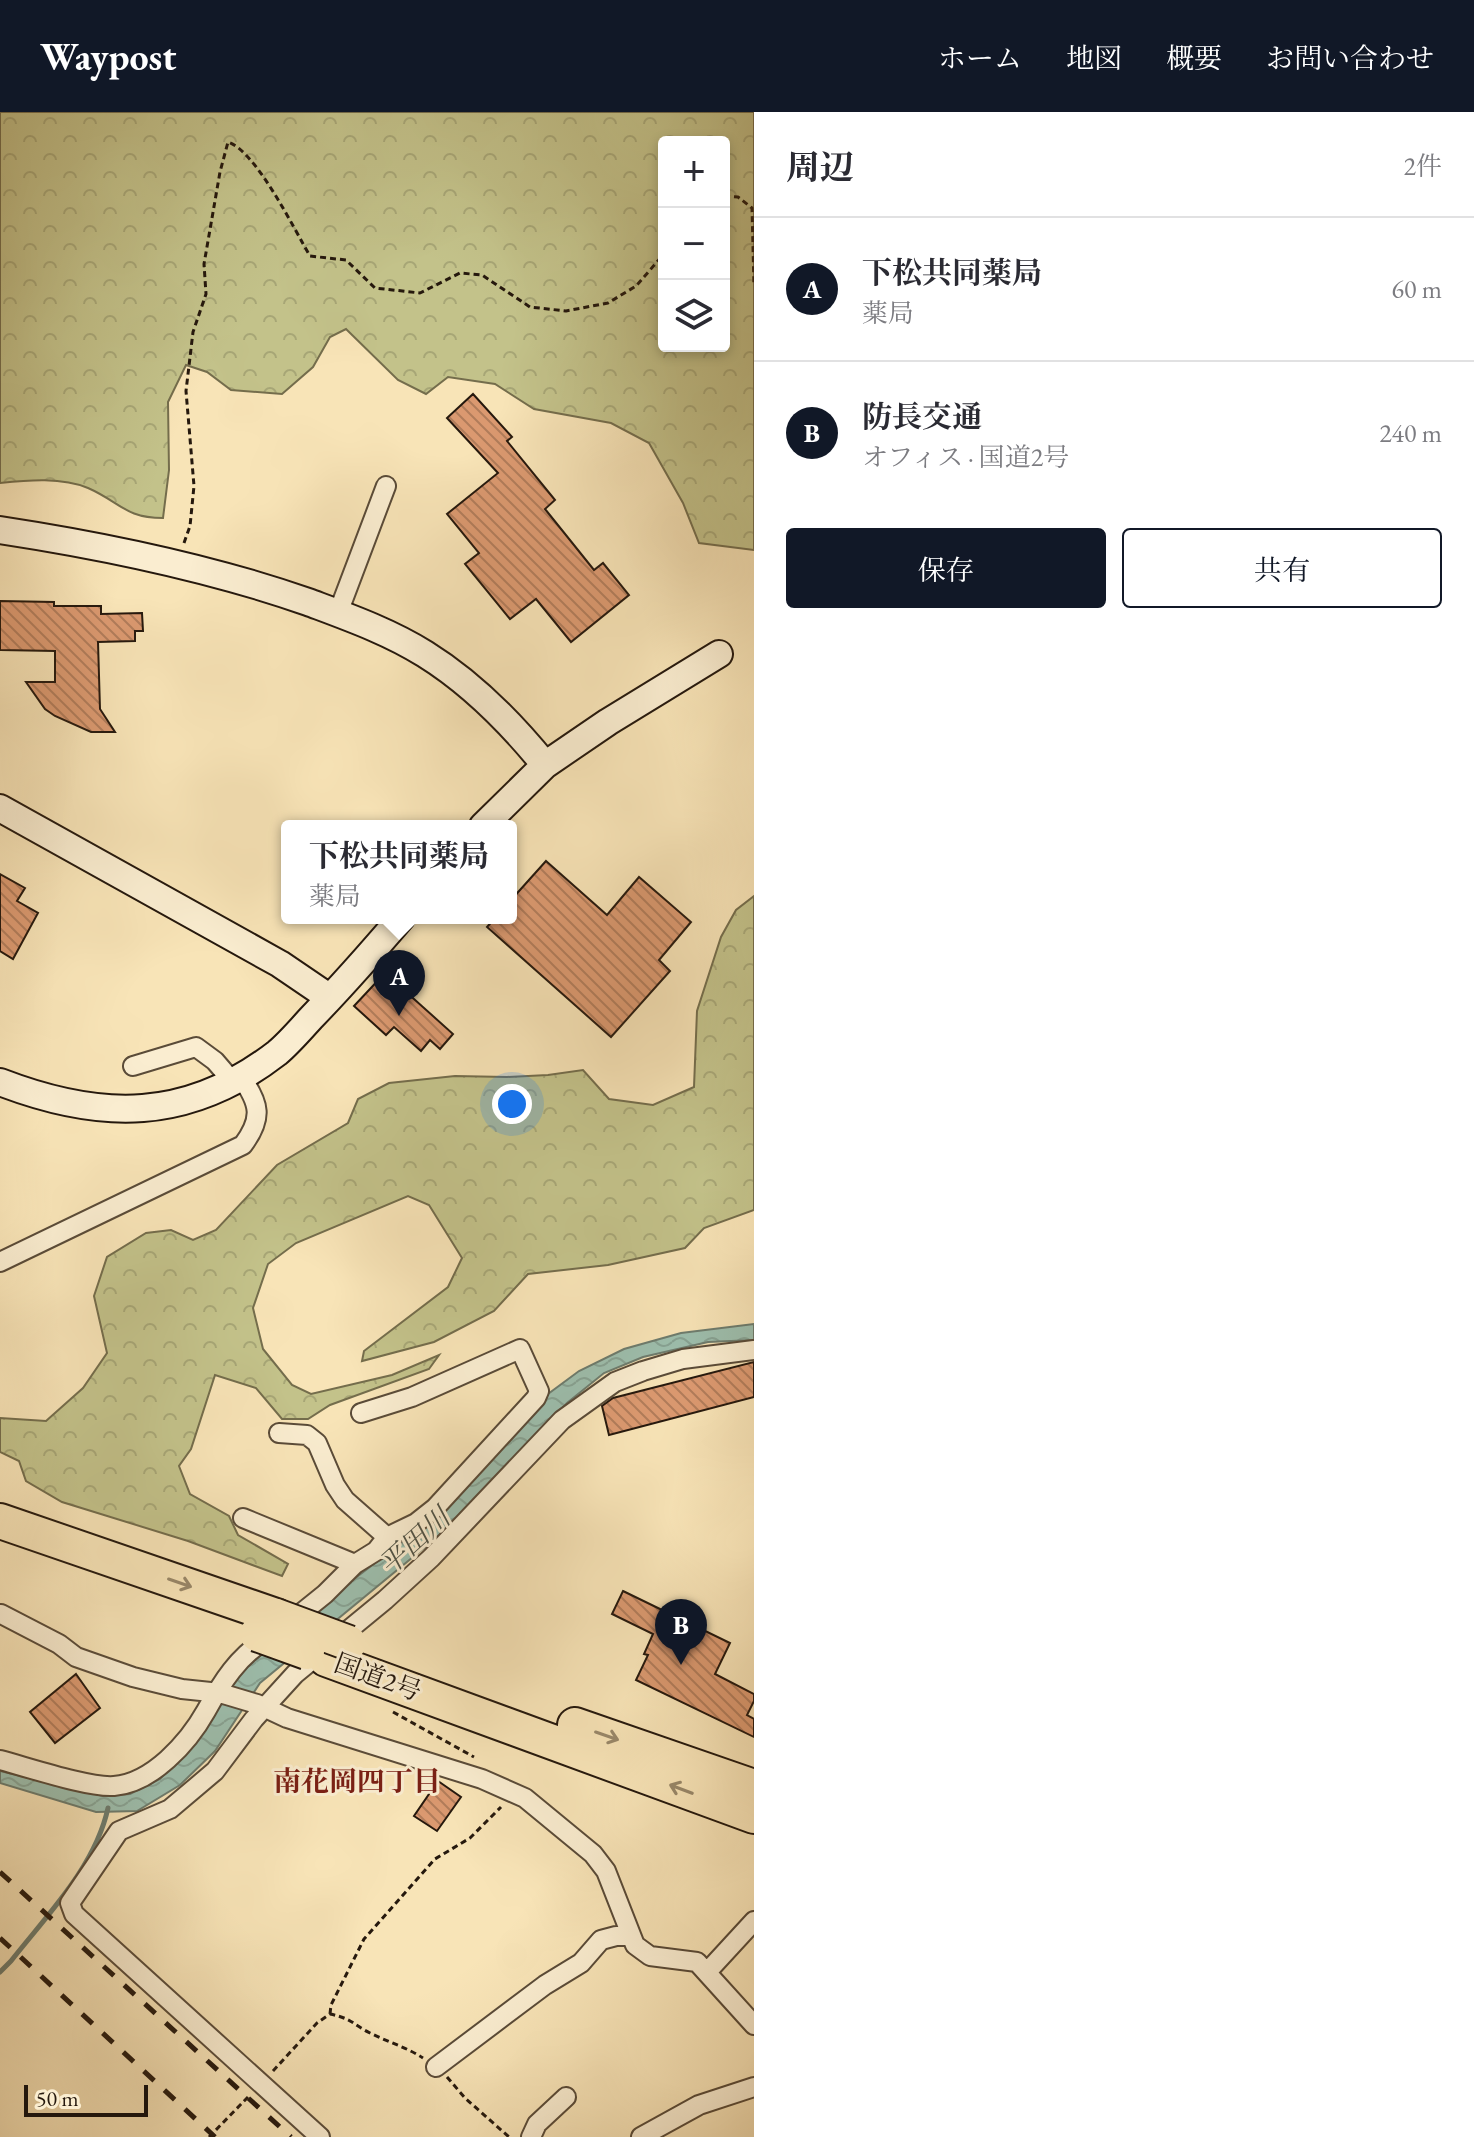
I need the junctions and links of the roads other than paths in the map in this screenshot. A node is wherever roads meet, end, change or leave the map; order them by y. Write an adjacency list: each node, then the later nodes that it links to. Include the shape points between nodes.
1 (386, 486): 3 (street)
2 (0, 530): 3 (street, via 179,562)
3 (338, 613): 5 (street, via 426,655 477,693)
4 (719, 654): 5 (street)
5 (545, 765): 7 (street)
6 (0, 808): 9 (street, via 280,964)
7 (489, 820)
8 (396, 924): 9 (street)
9 (330, 998): 11 (street, via 279,1051)
10 (133, 1066): 11 (street, via 196,1047)
11 (237, 1080): 12 (street, via 190,1099 137,1109 84,1107); 13 (street, via 249,1089 257,1110 256,1128 243,1145)
12 (0, 1082)
13 (0, 1262)
14 (754, 1350): 17 (street, via 683,1359 643,1371 615,1382)
15 (538, 1400): 16 (street, via 520,1349 412,1397); 17 (street); 21 (street, via 435,1508)
16 (361, 1413)
17 (560, 1419): 28 (street, via 431,1558)
18 (279, 1433): 21 (street, via 307,1435 317,1443 345,1500)
19 (243, 1518): 23 (street)
20 (0, 1521): 25 (highway, 国道2号, one-way to 25)
21 (387, 1537): 23 (street)
22 (0, 1545): 25 (highway, 国道2号)
23 (355, 1564): 27 (street, via 325,1594 249,1649)
24 (1, 1614): 27 (street, via 76,1657 133,1677)
25 (266, 1625): 26 (highway, 国道2号, bridge)
26 (338, 1651): 30 (highway, 国道2号, one-way to 30); 31 (highway, 国道2号, one-way to 26)
27 (217, 1692): 28 (street); 29 (street, via 184,1744 167,1761 129,1783 93,1783)
28 (261, 1706): 33 (street, via 525,1798 606,1871); 39 (street, via 215,1771 170,1809 119,1831 70,1903 74,1914)
29 (0, 1760)
30 (754, 1787)
31 (754, 1816)
32 (754, 1921): 34 (street)
33 (630, 1936): 34 (street, via 650,1956 688,1959); 36 (street, via 601,1940 581,1963)
34 (708, 1971): 35 (street)
35 (754, 2025)
36 (436, 2067)
37 (754, 2087): 41 (street, via 699,2105)
38 (566, 2097): 40 (street, via 537,2124)
39 (320, 2137)
40 (531, 2137)
41 (641, 2137)

